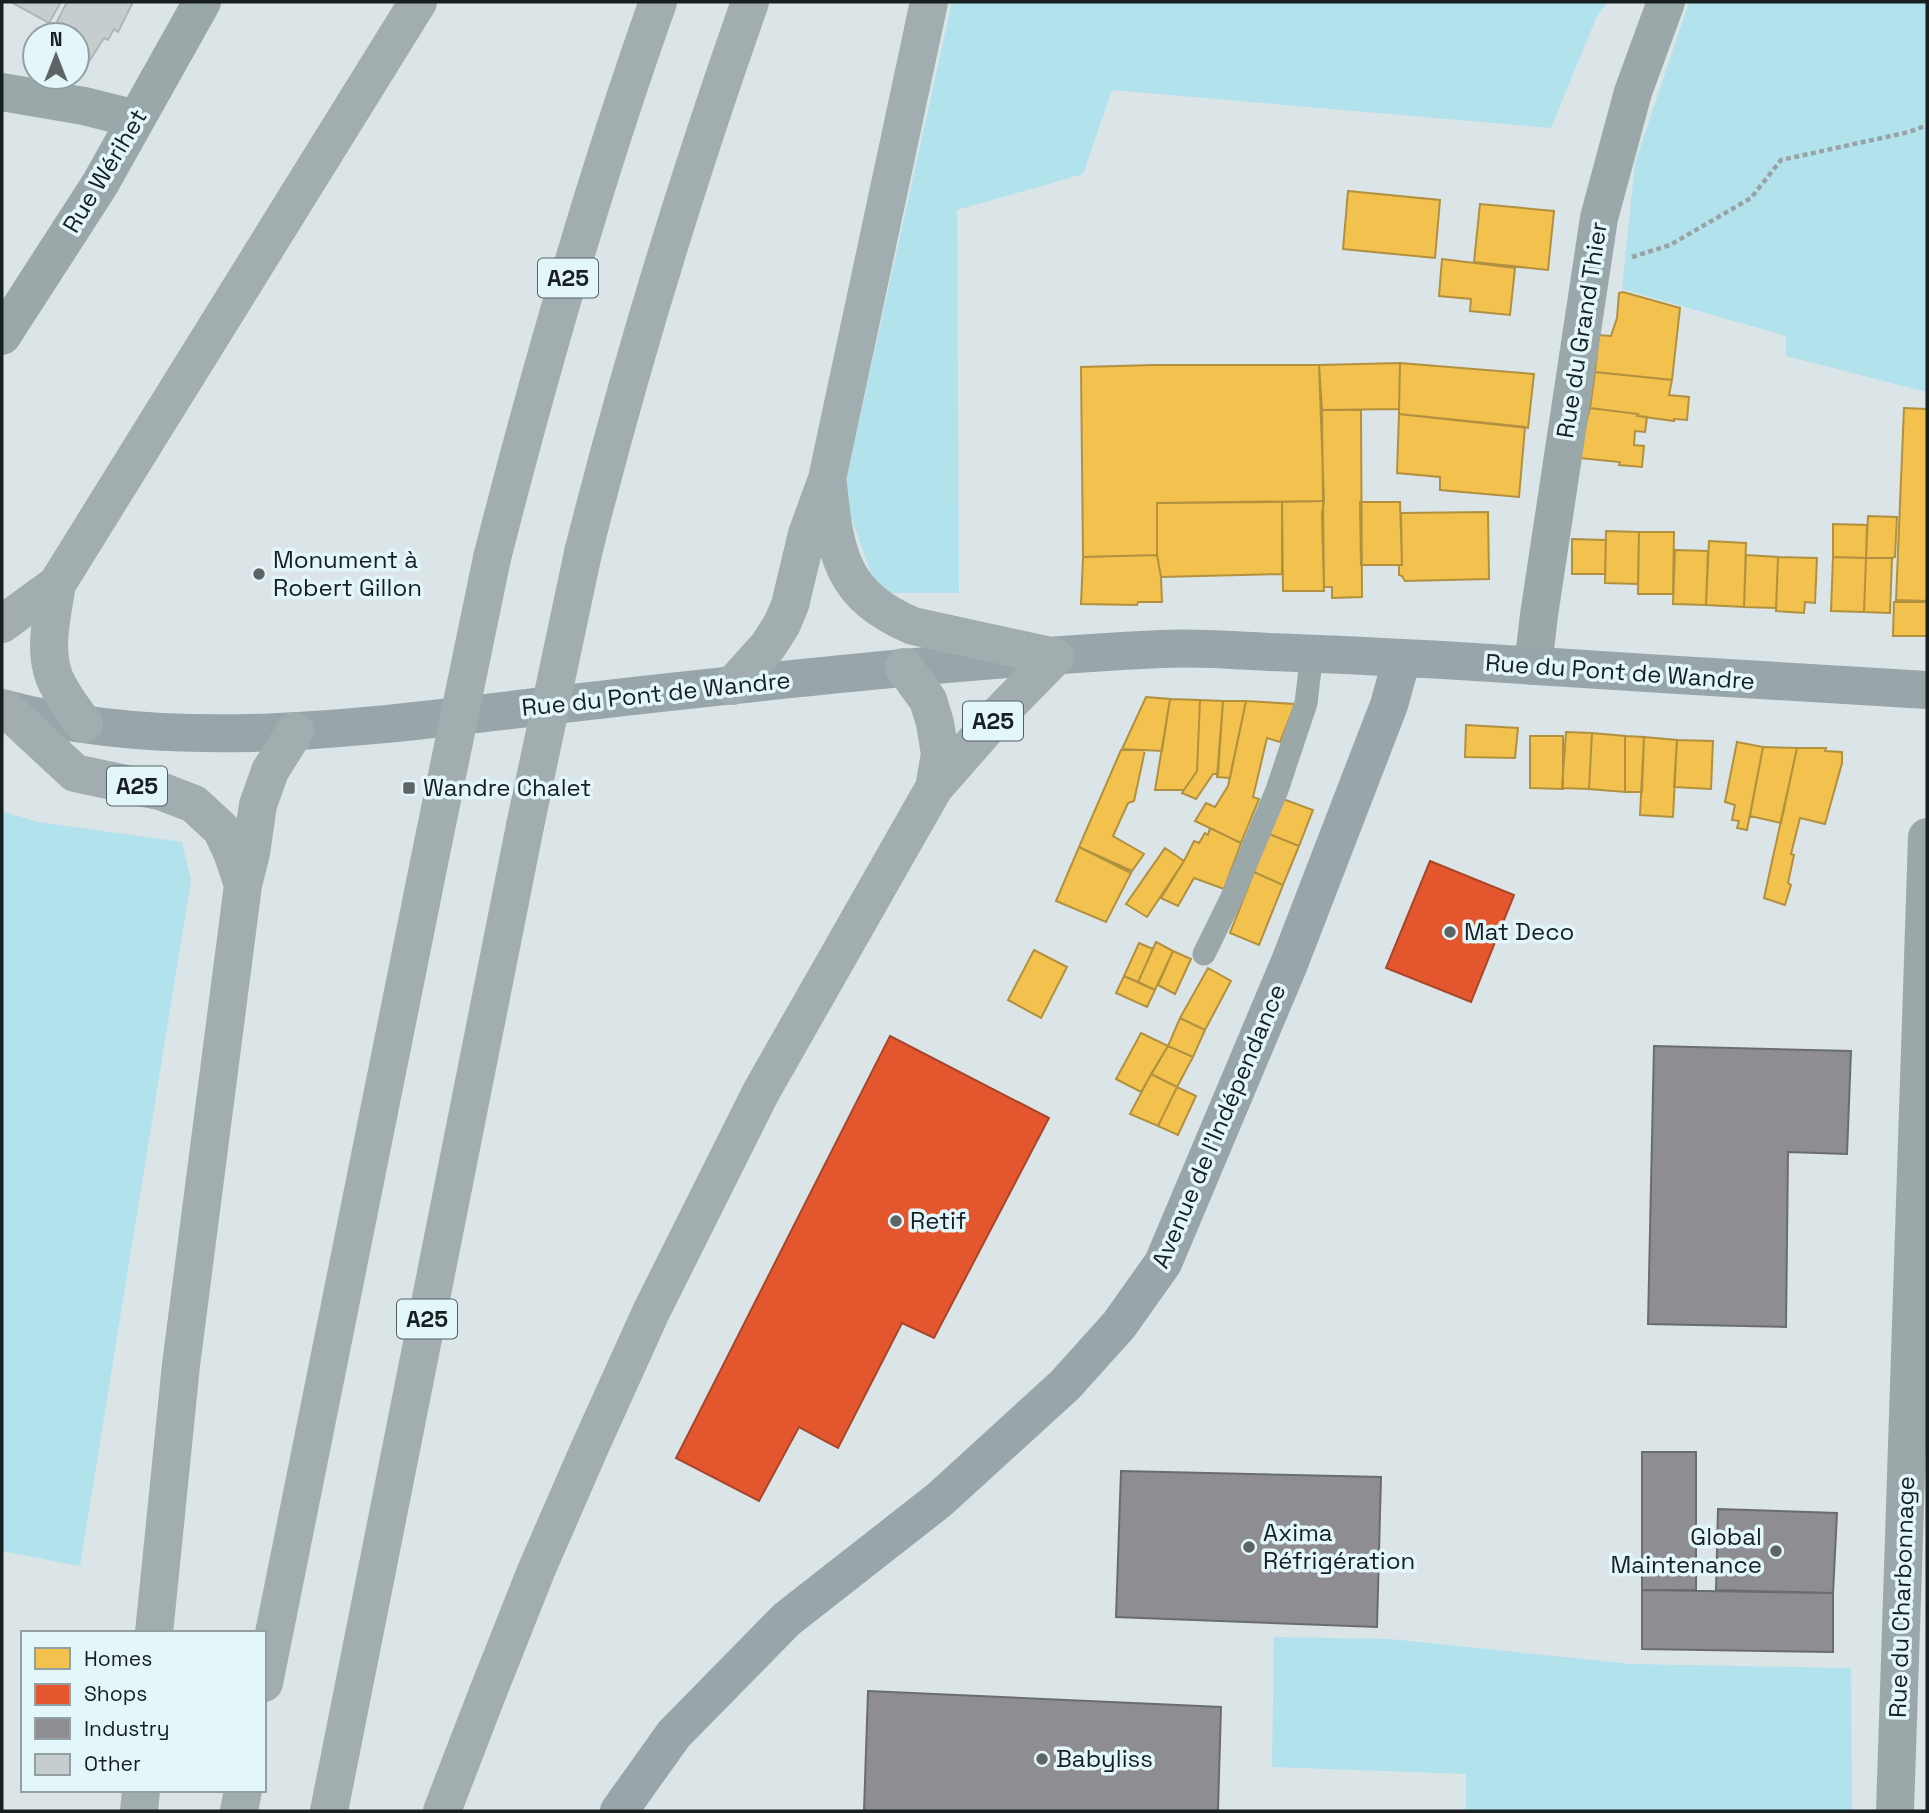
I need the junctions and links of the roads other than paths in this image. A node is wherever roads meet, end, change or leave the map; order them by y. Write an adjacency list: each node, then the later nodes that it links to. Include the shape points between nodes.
1 (202, 2): 8 (street, Rue Wérihet)
2 (418, 2): 11 (highway)
3 (658, 2): 28 (highway, A25, bridge, via 563,295 492,558)
4 (750, 2): 33 (highway, A25, bridge, via 685,189 583,553)
5 (929, 2): 10 (highway)
6 (1666, 2): 16 (street, Rue du Grand Thier, via 1633,92 1599,218)
7 (2, 92): 8 (street)
8 (136, 119): 9 (street, Rue Wérihet, via 100,184)
9 (2, 336)
10 (827, 479): 14 (highway, via 838,550 847,573 871,602 913,626); 18 (highway, via 782,624)
11 (57, 584): 12 (highway); 21 (highway, via 48,637 50,659 57,685)
12 (2, 624)
13 (1312, 653): 14 (main road, Rue du Pont de Wandre, via 1165,649); 15 (main road, Rue du Pont de Wandre); 26 (lane, via 1306,702 1278,790)
14 (1055, 657): 17 (main road, Rue du Pont de Wandre); 23 (highway, A25)
15 (1402, 658): 16 (main road, Rue du Pont de Wandre); 35 (main road, Avenue de l'Indépendance, via 1389,705 1294,951 1163,1263 1119,1325 1065,1385 939,1500 787,1619 674,1734)
16 (1533, 666): 19 (main road, Rue du Pont de Wandre)
17 (904, 667): 18 (main road, Rue du Pont de Wandre); 23 (highway, A25, via 928,700 935,723 940,754)
18 (732, 686): 22 (main road, Rue du Pont de Wandre)
19 (1927, 690)
20 (4, 708): 21 (main road, Rue du Pont de Wandre); 25 (highway, A25, via 75,773 163,792 194,804 221,829)
21 (84, 724): 22 (main road, Rue du Pont de Wandre, via 203,733)
22 (295, 731): 25 (highway, A25, via 270,771 258,805)
23 (934, 788): 34 (highway, A25, via 761,1092 651,1311 536,1572)
24 (1927, 836): 36 (street, Rue du Charbonnage)
25 (243, 885): 27 (highway, A25, via 180,1378)
26 (1204, 954)
27 (154, 1631)
28 (266, 1673)
29 (141, 1792): 31 (highway)
30 (243, 1792): 32 (highway)
31 (139, 1811)
32 (239, 1811)
33 (329, 1811)
34 (442, 1811)
35 (620, 1811)
36 (1895, 1811)

